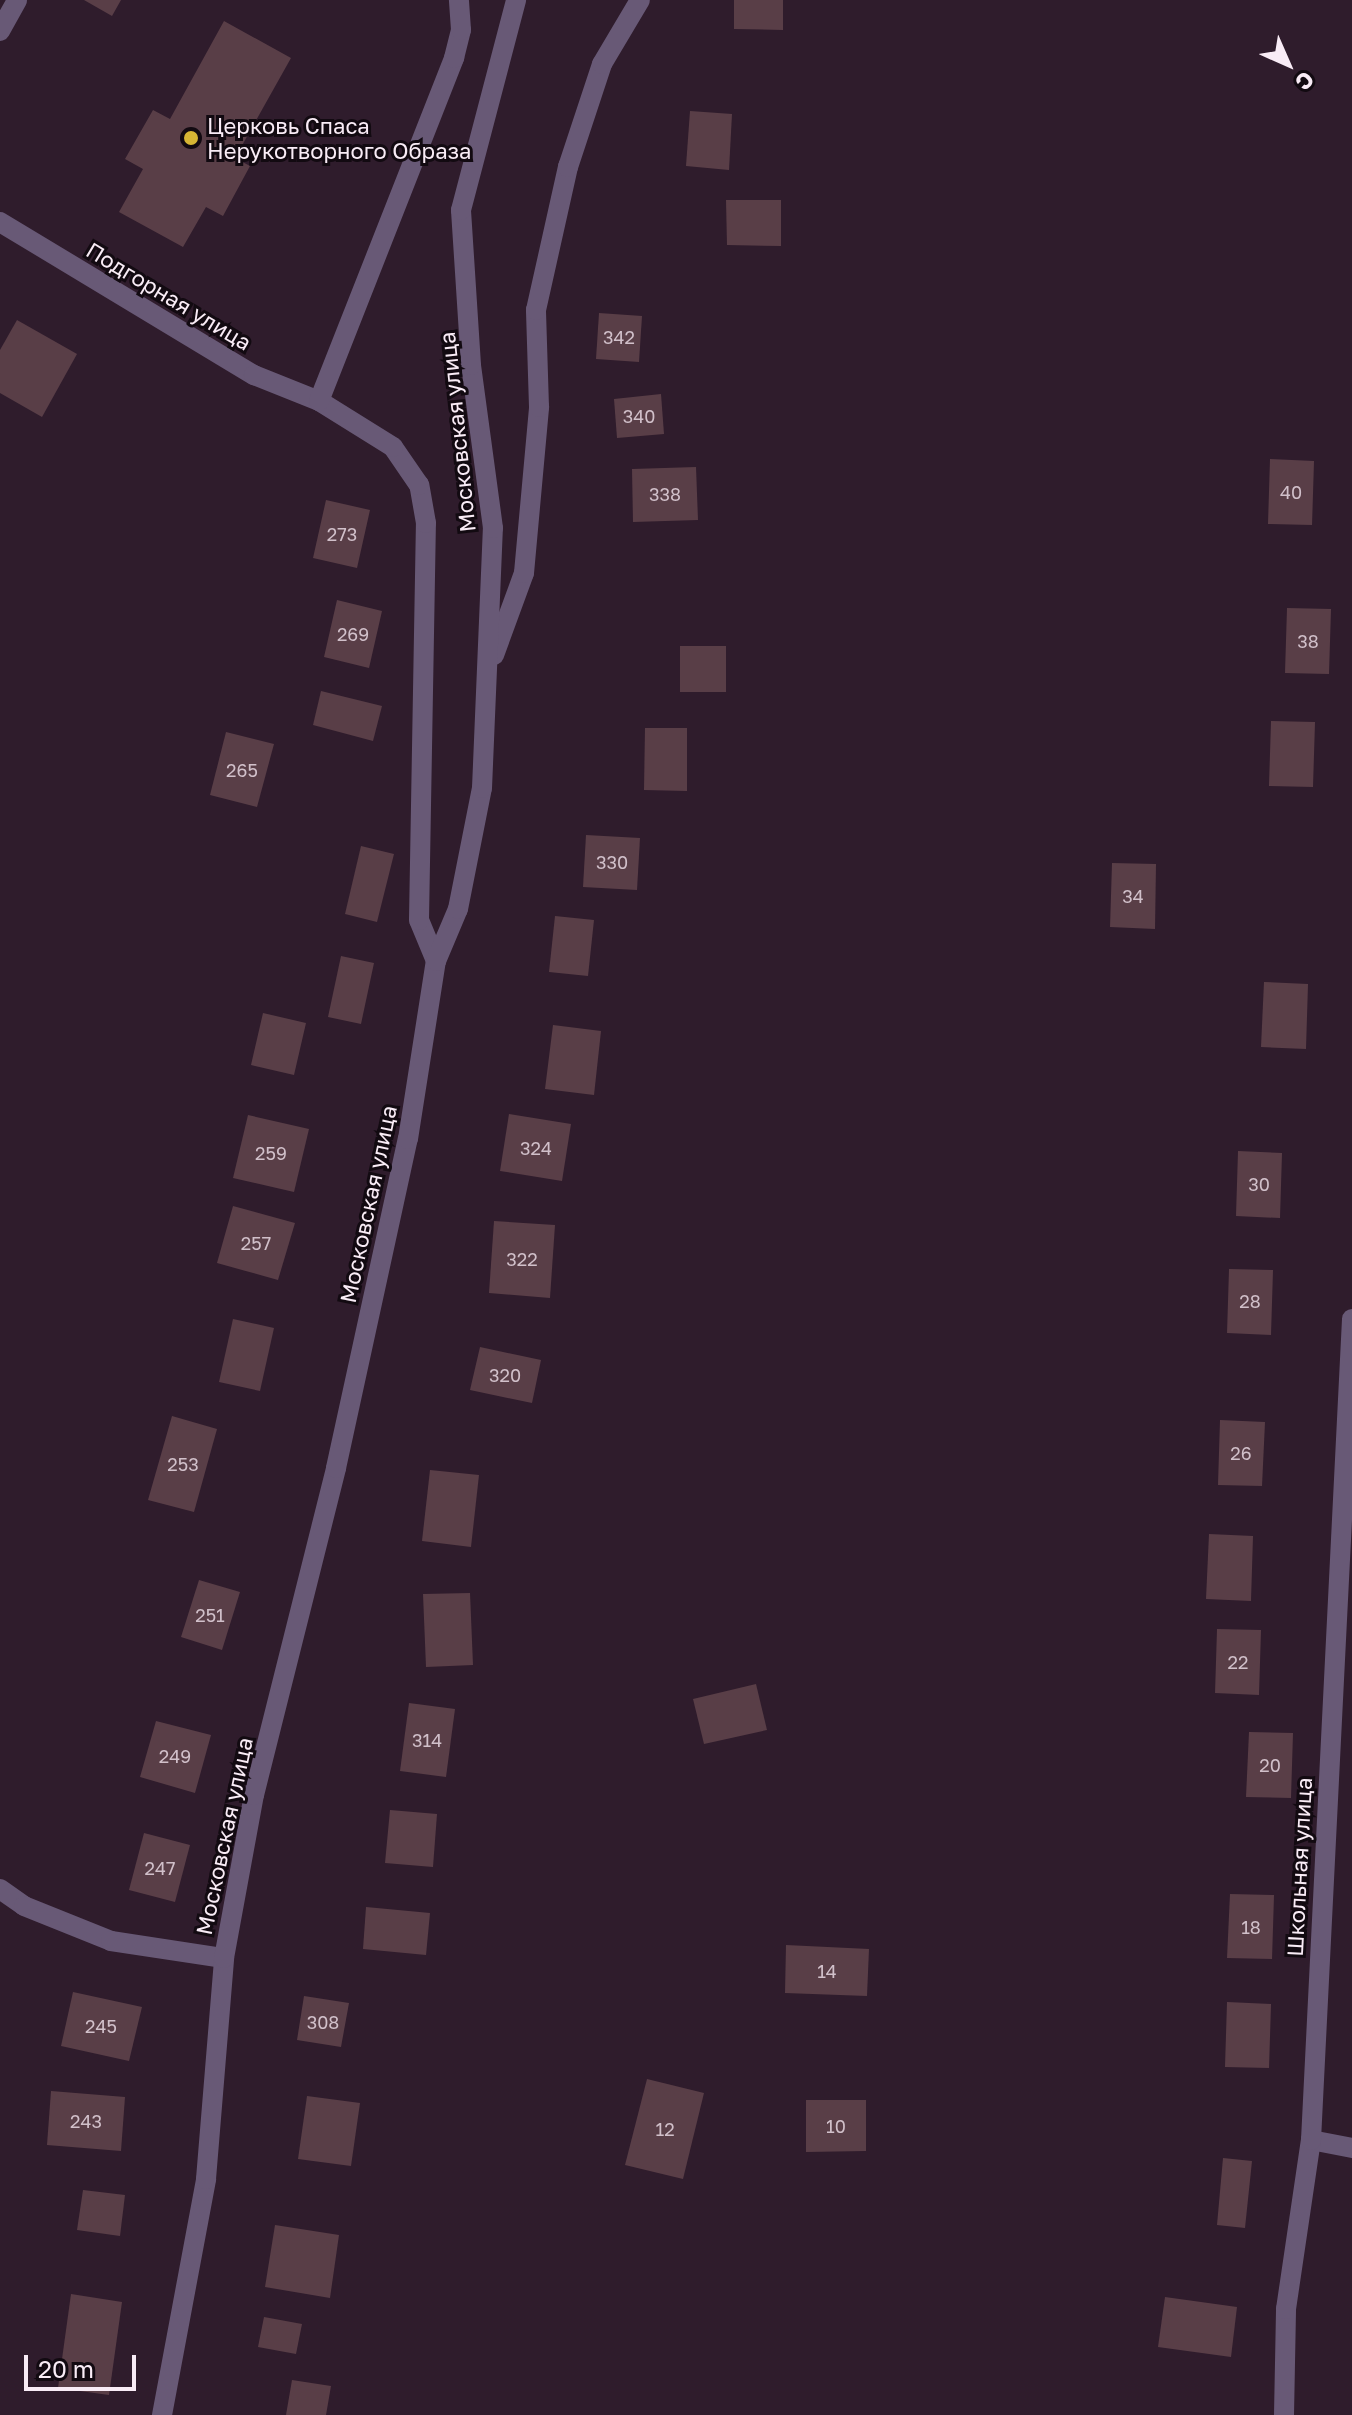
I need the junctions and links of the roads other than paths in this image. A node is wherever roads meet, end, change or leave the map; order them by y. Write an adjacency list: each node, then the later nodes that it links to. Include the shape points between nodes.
1 (17, 0): 5 (street)
2 (516, 0): 8 (street, Московская улица, via 461,210 471,365 493,528)
3 (640, 0): 8 (street, via 602,64 568,167 536,310 539,407 524,573)
4 (460, 1): 7 (street, via 454,58)
5 (0, 31)
6 (0, 222): 7 (street, Подгорная улица, via 254,375)
7 (319, 401): 9 (street, Подгорная улица, via 393,447 419,485 426,523 419,920)
8 (486, 673): 9 (street, Московская улица, via 482,788 458,909)
9 (436, 961): 12 (street, Московская улица, via 408,1139 336,1468 254,1795)
10 (1352, 1319): 13 (street, Школьная улица)
11 (0, 1889): 12 (street, via 24,1906 111,1941)
12 (224, 1958): 15 (street, Московская улица, via 206,2179)
13 (1311, 2140): 14 (street); 16 (street, Школьная улица, via 1286,2309)
14 (1352, 2148)
15 (162, 2415)
16 (1284, 2415)

